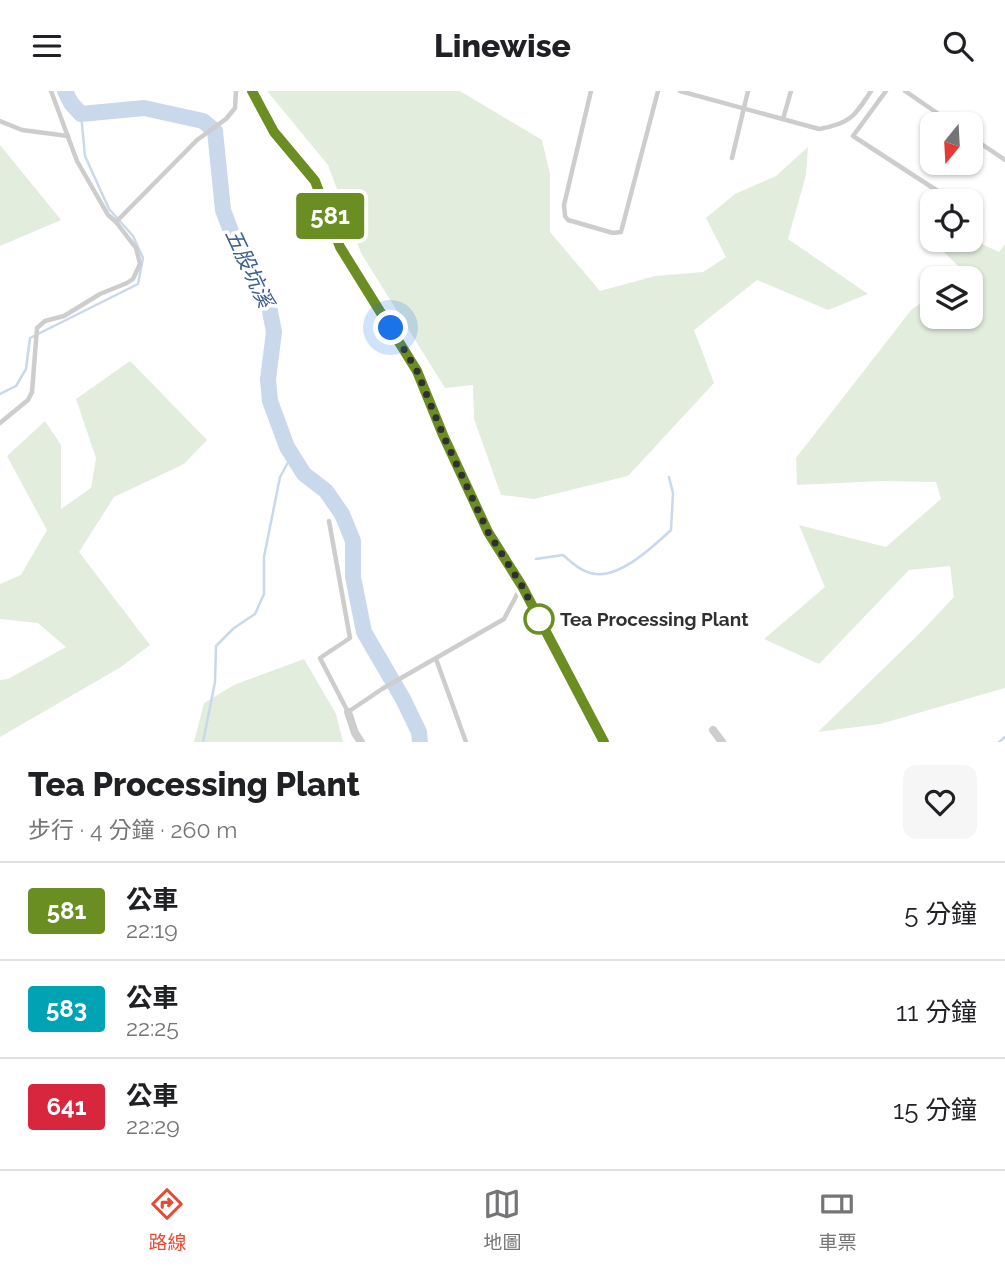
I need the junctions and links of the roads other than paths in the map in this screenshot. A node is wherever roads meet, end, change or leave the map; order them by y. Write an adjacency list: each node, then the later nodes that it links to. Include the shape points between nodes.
1 (51, 91): 17 (lane)
2 (236, 91): 22 (lane, via 235,108 226,119 197,140)
3 (252, 91): 25 (main road, via 274,132 315,181 340,247 417,371 488,532)
4 (592, 91): 5 (lane, via 565,216 613,233 621,232)
5 (658, 91)
6 (680, 91): 12 (lane)
7 (748, 91): 13 (lane)
8 (791, 91): 15 (lane)
9 (871, 91): 15 (lane, via 854,117 838,126 819,129)
10 (886, 91): 21 (lane, via 853,136)
11 (905, 91): 14 (lane)
12 (697, 93): 13 (lane)
13 (744, 107): 15 (lane); 19 (lane)
14 (936, 112)
15 (783, 119)
16 (0, 121): 17 (lane)
17 (68, 136): 22 (lane, via 77,161)
18 (984, 146): 20 (lane)
19 (732, 158)
20 (1005, 160)
21 (935, 189)
22 (116, 222): 23 (lane, via 136,248 140,264 134,279 37,328 32,392)
23 (0, 423)
24 (329, 521): 27 (lane, via 350,638 320,658)
25 (522, 586): 26 (lane, via 504,619); 31 (main road)
26 (436, 659): 27 (lane); 30 (lane)
27 (348, 712): 29 (street)
28 (713, 730): 32 (street)
29 (361, 742)
30 (466, 742)
31 (604, 742)
32 (722, 742)

